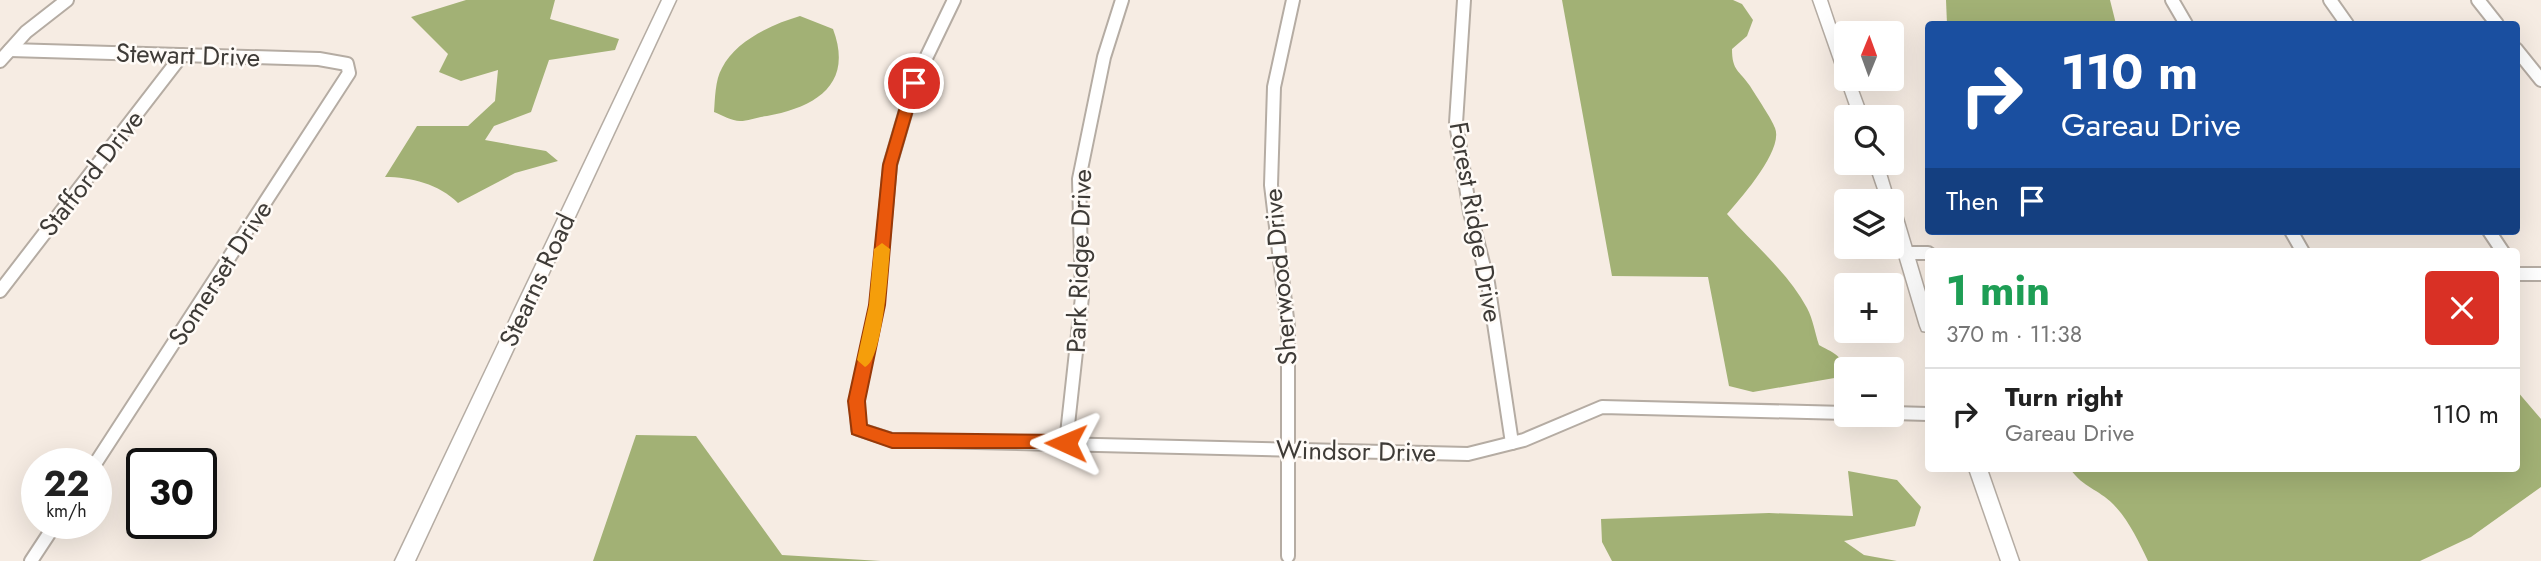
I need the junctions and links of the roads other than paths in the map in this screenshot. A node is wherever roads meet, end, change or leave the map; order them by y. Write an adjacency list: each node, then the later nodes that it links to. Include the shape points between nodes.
1 (67, 0): 15 (street)
2 (669, 0): 39 (main road, Stearns Road)
3 (954, 0): 31 (street, Windsor Drive, via 914,83 890,165 877,305 856,401 858,429 892,440)
4 (1122, 0): 31 (street, Park Ridge Drive, via 1104,57 1079,179 1082,297)
5 (1293, 0): 34 (street, Sherwood Drive, via 1273,87 1271,186 1288,327)
6 (1464, 0): 32 (street, Forest Ridge Drive, via 1456,123 1470,212 1488,283)
7 (1820, 0): 14 (street)
8 (2172, 0): 11 (street)
9 (2330, 0): 12 (street)
10 (2478, 0): 13 (street)
11 (2184, 21)
12 (2345, 21)
13 (2495, 21)
14 (1834, 40)
15 (10, 50): 17 (street, Stewart Drive); 18 (street)
16 (2520, 54): 19 (street)
17 (182, 55): 20 (street, Stewart Drive, via 334,61 347,64); 26 (street, Stafford Drive)
18 (0, 61)
19 (2541, 80)
20 (346, 82): 33 (street, Somerset Drive)
21 (1904, 244): 22 (street)
22 (1907, 253): 23 (street); 27 (street)
23 (1925, 253)
24 (2520, 273): 25 (street)
25 (2541, 275)
26 (0, 292)
27 (1925, 316)
28 (1834, 412): 32 (street, Windsor Drive, via 1602,407 1579,412)
29 (1904, 414): 30 (street)
30 (1925, 414)
31 (1066, 443): 34 (street, Windsor Drive)
32 (1512, 443): 34 (street, Windsor Drive, via 1468,454)
33 (106, 448)
34 (1289, 451): 37 (street, Sherwood Drive)
35 (1979, 472): 40 (street)
36 (46, 539): 38 (street)
37 (1288, 556)
38 (32, 561)
39 (405, 561)
40 (2010, 561)

